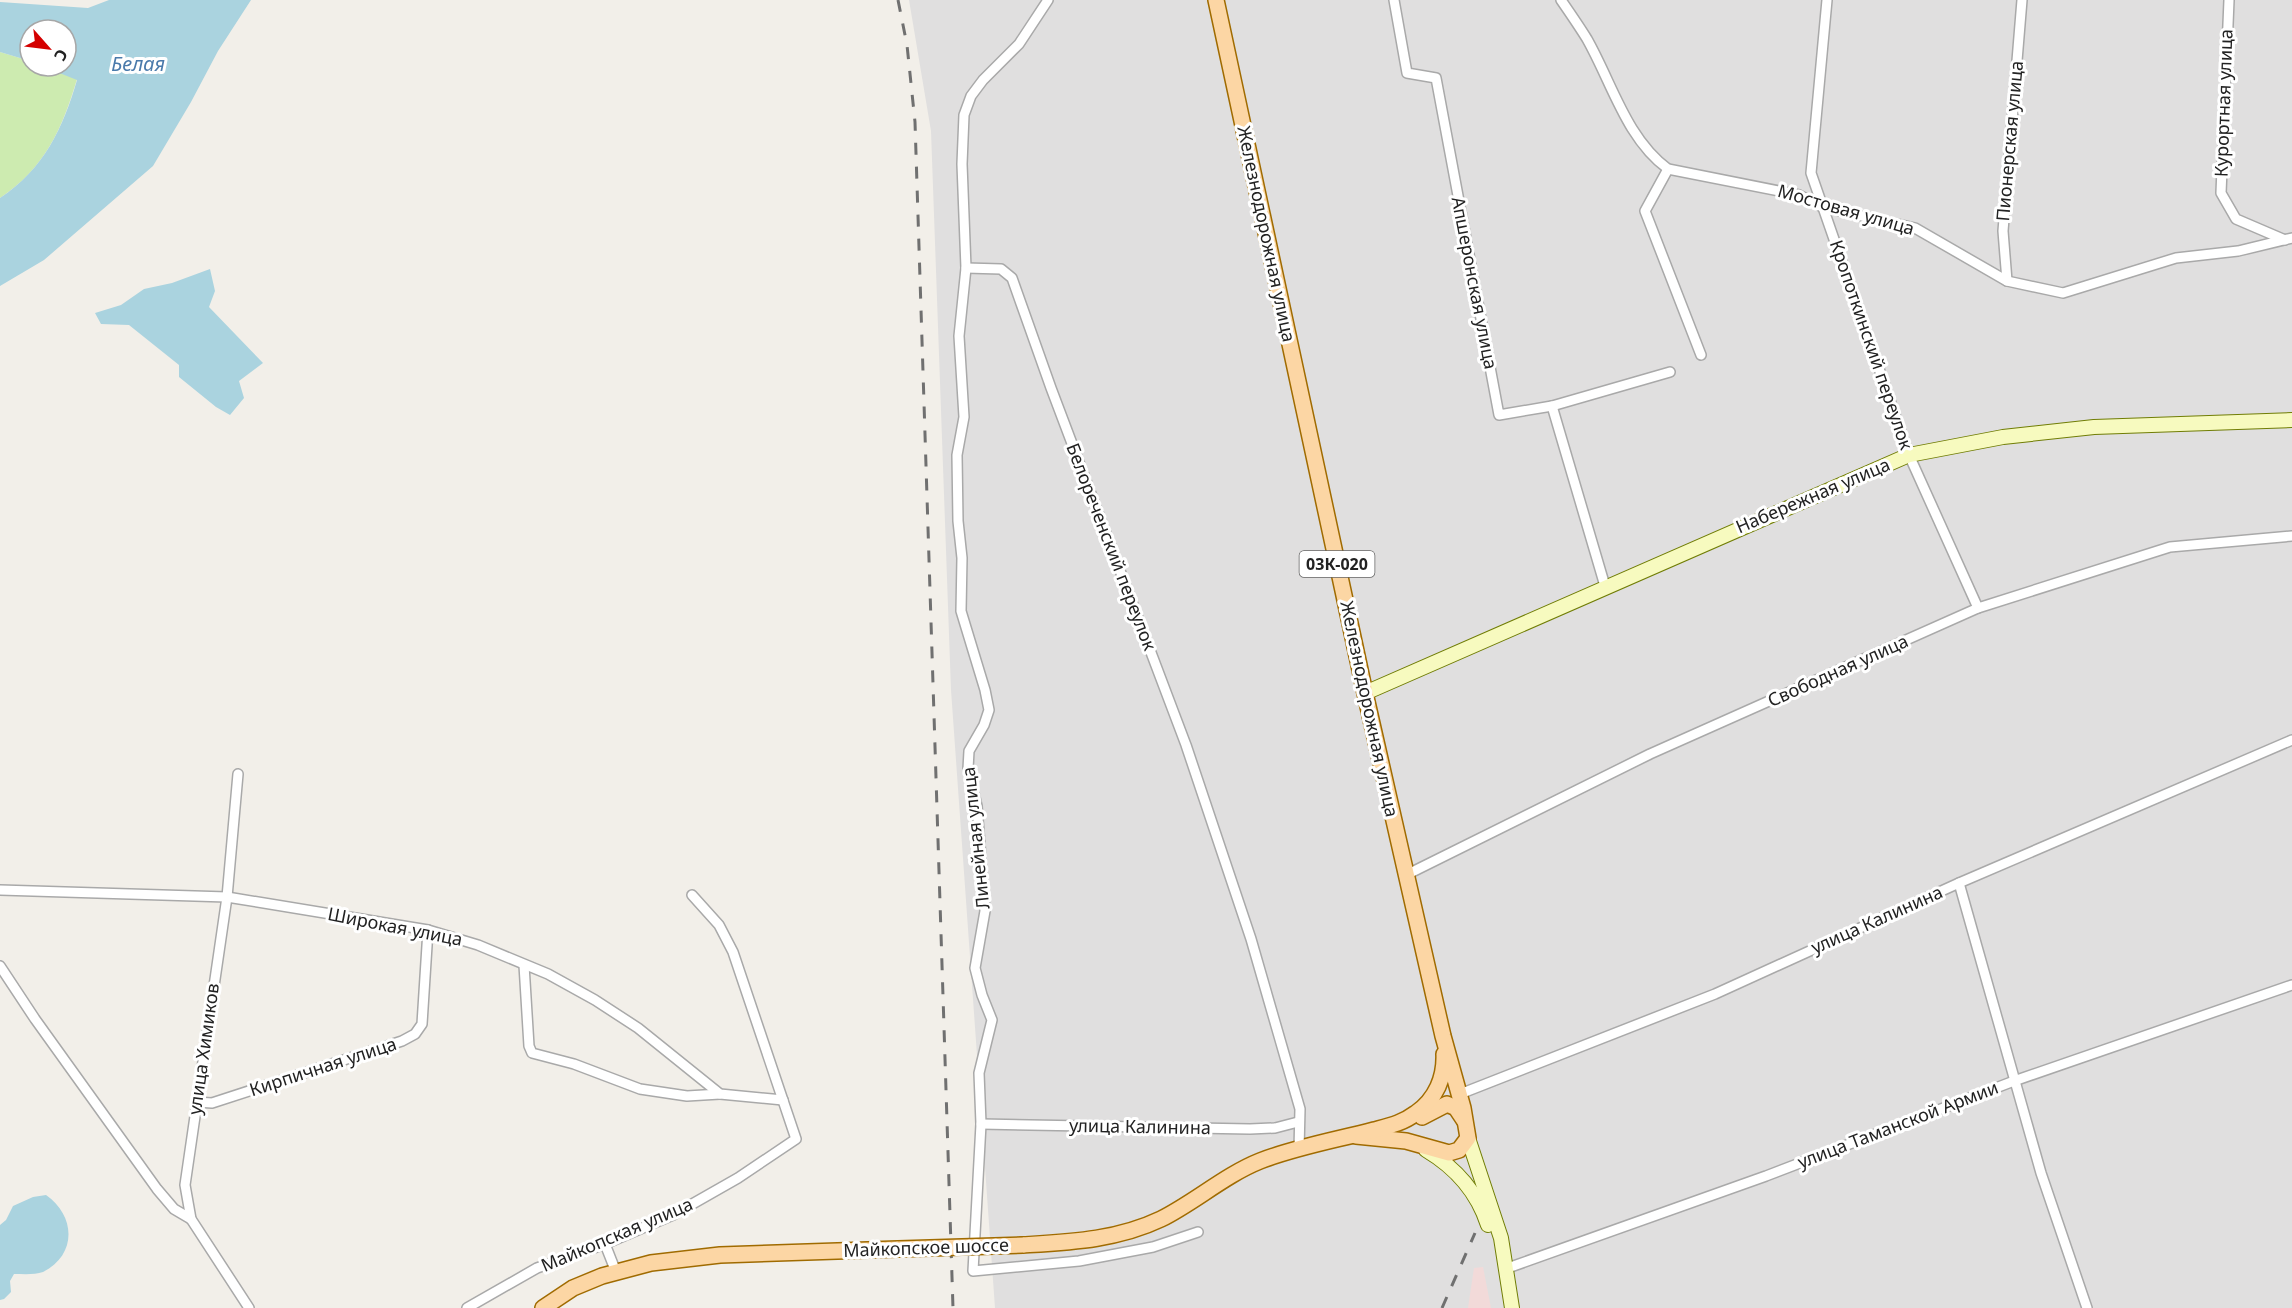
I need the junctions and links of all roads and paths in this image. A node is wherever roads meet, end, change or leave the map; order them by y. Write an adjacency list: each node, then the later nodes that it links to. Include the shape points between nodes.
1 (1048, 0): 11 (street, via 1019,44 971,96 964,115)
2 (1216, 0): 21 (main road, Железнодорожная улица / 03К-020)
3 (1394, 0): 15 (street, Апшеронская улица, via 1407,73 1436,78 1499,415)
4 (1561, 0): 8 (street, via 1586,39 1635,134)
5 (1827, 0): 9 (street, Кропоткинский переулок, via 1810,173)
6 (2022, 0): 12 (street, Пионерская улица, via 2003,231)
7 (2229, 0): 10 (street, Курортная улица, via 2221,193 2236,219)
8 (1668, 169): 9 (street, Мостовая улица, via 1799,195); 13 (street, via 1646,211)
9 (1822, 207): 12 (street, Мостовая улица, via 1915,228); 17 (street, Кропоткинский переулок)
10 (2289, 239): 12 (street, Мостовая улица, via 2238,251 2176,258 2063,293)
11 (966, 268): 39 (street, Белореченский переулок, via 1000,269 1012,278 1190,756 1251,939 1300,1109); 40 (street, Линейная улица, via 959,336 964,417 957,455 961,611 989,710 969,751 968,768 976,806 985,911 975,968 992,1020 979,1073)
12 (2007, 281)
13 (1701, 355)
14 (1670, 372): 15 (street, Апшеронская улица)
15 (1552, 406): 19 (street)
16 (2292, 420): 17 (street, Набережная улица, via 2094,427 2003,437)
17 (1909, 455): 19 (street, Набережная улица); 20 (street, Кропоткинский переулок)
18 (2292, 536): 20 (street, Свободная улица, via 2170,547)
19 (1605, 586): 21 (street, Набережная улица)
20 (1978, 608): 24 (street, Свободная улица, via 1650,754)
21 (1365, 693): 24 (main road, Железнодорожная улица / 03К-020)
22 (2292, 740): 25 (street, улица Калинина)
23 (238, 774): 28 (street, улица Химиков)
24 (1406, 875): 33 (main road, Железнодорожная улица / 03К-020)
25 (1959, 883): 34 (street); 36 (street, улица Калинина, via 1715,994)
26 (0, 890): 28 (street, Широкая улица)
27 (692, 895): 37 (street, via 719,925 733,952)
28 (226, 897): 29 (street, Широкая улица); 38 (street, улица Химиков)
29 (428, 930): 30 (street, Широкая улица, via 478,945); 38 (street, Кирпичная улица, via 422,1024 415,1034 306,1074 212,1103)
30 (524, 965): 35 (street, Широкая улица, via 586,995 638,1028); 35 (street, via 532,1053 640,1089 687,1096)
31 (0, 966): 46 (street, via 158,1189 174,1209)
32 (2292, 985): 34 (street, улица Таманской Армии)
33 (1443, 1036): 36 (main road, Железнодорожная улица / 03К-020); 41 (main road, via 1444,1070 1435,1092 1418,1112)
34 (2014, 1081): 49 (street, улица Таманской Армии, via 1766,1176); 55 (street)
35 (720, 1094): 37 (street)
36 (1460, 1094): 42 (main road, Железнодорожная улица / 03К-020)
37 (783, 1100): 48 (street, Майкопская улица, via 796,1140 673,1215)
38 (196, 1102): 46 (street, улица Химиков, via 184,1185)
39 (1298, 1122): 40 (street, улица Калинина, via 1250,1129); 45 (street, Белореченский переулок)
40 (981, 1124): 47 (street, Линейная улица, via 973,1271 1090,1259 1153,1247)
41 (1392, 1126): 42 (main road, via 1414,1122 1447,1104 1456,1108); 43 (main road)
42 (1467, 1132): 44 (main road, via 1459,1150 1449,1153); 49 (street, Железнодорожная улица, via 1501,1238)
43 (1356, 1136): 44 (main road); 45 (main road)
44 (1416, 1144): 49 (street, via 1464,1180 1486,1219)
45 (1299, 1149): 50 (main road, Майкопское шоссе, bridge, via 1258,1162 1162,1218 1116,1236 1023,1245 720,1255 651,1263)
46 (191, 1219): 51 (street, улица Химиков)
47 (1198, 1232)
48 (605, 1244): 50 (street); 52 (street, Майкопская улица, via 537,1268)
49 (1504, 1268): 54 (street, Железнодорожная улица)
50 (616, 1272): 53 (main road, Майкопское шоссе, via 573,1288)
51 (249, 1308)
52 (467, 1308)
53 (543, 1308)
54 (1512, 1308)
55 (2086, 1308)

